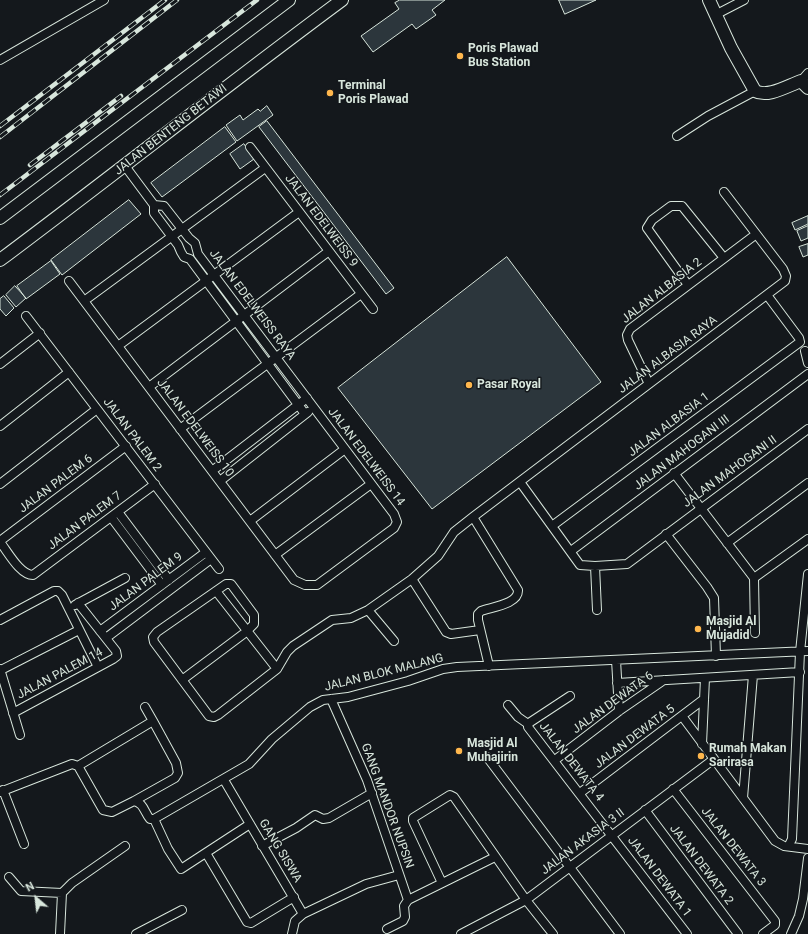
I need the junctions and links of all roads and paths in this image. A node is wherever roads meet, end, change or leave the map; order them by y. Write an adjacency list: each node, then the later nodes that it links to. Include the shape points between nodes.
1 (104, 0): 7 (street)
2 (289, 0): 17 (main road)
3 (342, 0): 12 (main road, JALAN BENTENG BETAWI)
4 (710, 0): 6 (main road)
5 (744, 0): 6 (street)
6 (715, 15): 9 (main road)
7 (0, 60)
8 (806, 81): 9 (main road, via 768,94)
9 (755, 91): 10 (street)
10 (677, 136)
11 (250, 147): 13 (street, JALAN EDELWEISS 9)
12 (125, 166): 15 (street, JALAN EDELWEISS RAYA); 23 (main road, JALAN BENTENG BETAWI)
13 (265, 168): 16 (street, JALAN EDELWEISS 9); 18 (street)
14 (724, 192): 19 (street)
15 (154, 205): 18 (street, JALAN EDELWEISS RAYA, via 164,206); 20 (street, JALAN EDELWEISS RAYA, via 154,213)
16 (299, 212): 21 (street, JALAN EDELWEISS 9); 24 (street)
17 (0, 218)
18 (182, 230): 20 (street); 24 (street, JALAN EDELWEISS RAYA, via 195,243 198,254)
19 (755, 235): 22 (street, JALAN ALBASIA 2); 29 (street, JALAN ALBASIA RAYA, via 786,276 784,281)
20 (172, 237): 26 (street, JALAN EDELWEISS RAYA, via 184,257 190,259); 30 (street)
21 (329, 251): 28 (street, JALAN EDELWEISS 9); 32 (street)
22 (724, 258): 27 (street, JALAN ALBASIA 2); 27 (street, via 682,206 671,206 652,220 647,228)
23 (0, 260)
24 (214, 275): 26 (street); 32 (street, JALAN EDELWEISS RAYA)
25 (69, 281): 30 (street, JALAN EDELWEISS 10)
26 (206, 281): 34 (street, JALAN EDELWEISS RAYA); 36 (street)
27 (688, 286): 44 (street, JALAN ALBASIA 2, via 630,329 627,335)
28 (361, 294): 31 (street, JALAN EDELWEISS 9); 38 (street)
29 (767, 295): 44 (street, JALAN ALBASIA RAYA); 68 (street, JALAN ALBASIA 1, via 800,342)
30 (84, 301): 36 (street, JALAN EDELWEISS 10)
31 (373, 309)
32 (244, 315): 34 (street); 38 (street, JALAN EDELWEISS RAYA)
33 (26, 316): 35 (street, JALAN PALEM 2)
34 (235, 322): 41 (street, JALAN EDELWEISS RAYA); 45 (street)
35 (40, 333): 40 (street); 42 (street, JALAN PALEM 2)
36 (118, 346): 45 (street, JALAN EDELWEISS 10)
37 (805, 351): 39 (street)
38 (276, 358): 41 (street); 46 (street, JALAN EDELWEISS RAYA)
39 (808, 363)
40 (0, 364)
41 (267, 364): 47 (street, JALAN EDELWEISS RAYA); 52 (street)
42 (69, 372): 49 (street, JALAN PALEM 2); 51 (street)
43 (808, 374): 57 (street, JALAN MAHOGANI III)
44 (649, 384): 59 (street, JALAN ALBASIA RAYA)
45 (149, 387): 52 (street, JALAN EDELWEISS 10)
46 (307, 398): 47 (street); 48 (street, JALAN EDELWEISS RAYA)
47 (298, 405): 50 (street, JALAN EDELWEISS RAYA); 56 (street)
48 (314, 407): 50 (street); 55 (street, JALAN EDELWEISS 14)
49 (97, 409): 54 (street, JALAN PALEM 2); 61 (street)
50 (305, 414): 58 (street)
51 (0, 426)
52 (180, 429): 56 (street, JALAN EDELWEISS 10)
53 (808, 429): 64 (street, JALAN MAHOGANI II)
54 (126, 446): 62 (street, JALAN PALEM 2); 71 (street, JALAN PALEM 6)
55 (345, 449): 63 (street, JALAN EDELWEISS 14); 67 (street)
56 (212, 471): 58 (street, JALAN EDELWEISS 10)
57 (674, 473): 64 (street); 73 (street, JALAN MAHOGANI III)
58 (220, 481): 67 (street, JALAN EDELWEISS 10)
59 (520, 482): 66 (street, JALAN ALBASIA RAYA); 68 (street)
60 (808, 483): 72 (street)
61 (0, 484)
62 (154, 484): 65 (street, JALAN PALEM 7); 74 (street, JALAN PALEM 2)
63 (371, 484): 75 (street); 84 (street, JALAN EDELWEISS 14, via 394,514 397,522 394,528 317,585)
64 (701, 508): 69 (street, JALAN MAHOGANI II); 72 (street)
65 (114, 514): 71 (street, JALAN PALEM 7, via 33,575 23,571); 82 (street); 83 (street)
66 (473, 517): 81 (street, JALAN ALBASIA RAYA, via 454,532 438,556); 92 (street, via 518,590 516,599 478,614)
67 (250, 522): 75 (street, JALAN EDELWEISS 10)
68 (552, 526): 73 (street)
69 (666, 534): 76 (street, JALAN MAHOGANI II, via 630,563); 99 (street, via 714,598)
70 (808, 539): 80 (street)
71 (0, 542)
72 (727, 542): 80 (street)
73 (571, 551): 76 (street, via 580,565)
74 (209, 555): 77 (street, JALAN PALEM 2); 82 (street, JALAN PALEM 9); 96 (street, JALAN PALEM 9)
75 (275, 555): 84 (street, JALAN EDELWEISS 10, via 294,580)
76 (592, 566): 89 (street)
77 (219, 569)
78 (808, 574): 98 (street)
79 (125, 578): 86 (street)
80 (754, 578): 95 (street)
81 (412, 579): 88 (street, JALAN ALBASIA RAYA); 92 (street, via 446,632 451,634)
82 (170, 580): 83 (street, JALAN PALEM 9)
83 (162, 585): 93 (street, JALAN PALEM 9)
84 (305, 585)
85 (216, 591): 94 (street); 94 (street, via 230,584 254,615 254,624); 108 (street, JALAN ALBASIA RAYA, via 156,632 153,637)
86 (78, 603): 87 (street); 93 (street)
87 (69, 608): 90 (street, via 58,591 54,591); 91 (street)
88 (368, 610): 97 (street); 103 (street, JALAN ALBASIA RAYA, via 351,618 332,620 293,646)
89 (596, 610)
90 (0, 620)
91 (79, 630): 102 (street); 104 (street)
92 (480, 630): 101 (street)
93 (100, 631): 96 (street)
94 (246, 632): 103 (street); 108 (street)
95 (755, 632)
96 (106, 638): 102 (street, JALAN PALEM 14, via 117,656)
97 (394, 641)
98 (805, 651): 99 (street, JALAN BLOK MALANG); 105 (street)
99 (716, 656): 100 (street, JALAN BLOK MALANG)
100 (616, 660): 101 (street, JALAN BLOK MALANG); 110 (street)
101 (489, 666): 112 (street, JALAN BLOK MALANG, via 443,669 408,682 348,697)
102 (98, 667): 117 (street, JALAN PALEM 14)
103 (277, 668): 108 (street, JALAN ALBASIA RAYA, via 214,717 209,716)
104 (0, 669): 117 (street)
105 (800, 672): 106 (street); 139 (street, via 792,839)
106 (753, 675): 107 (street); 132 (street)
107 (705, 678): 109 (street); 113 (street)
108 (182, 680)
109 (665, 680): 110 (street); 116 (street, JALAN DEWATA 6)
110 (617, 682): 116 (street)
111 (570, 696): 120 (street, JALAN DEWATA 4)
112 (331, 698): 127 (street, JALAN BLOK MALANG, via 310,707 264,746 249,764); 130 (street, GANG MANDOR NUPSIN)
113 (704, 699): 118 (street, JALAN DEWATA 5); 122 (street)
114 (508, 705): 120 (street)
115 (145, 707): 119 (street)
116 (619, 711): 125 (street, JALAN DEWATA 6)
117 (13, 713): 121 (street)
118 (682, 716): 122 (street); 131 (street, JALAN DEWATA 5)
119 (153, 721): 126 (street); 133 (street, via 176,763 178,773 174,778)
120 (528, 724): 125 (street, JALAN DEWATA 4)
121 (20, 735)
122 (702, 744): 124 (street)
123 (488, 757): 146 (street)
124 (714, 758): 128 (street, JALAN AKASIA 3 II); 132 (street)
125 (555, 760): 131 (street, JALAN DEWATA 4)
126 (78, 766): 129 (street, via 72,764); 133 (street, via 104,810 112,812)
127 (224, 780): 135 (street, JALAN BLOK MALANG); 136 (street, GANG SISWA)
128 (673, 789): 134 (street, JALAN AKASIA 3 II); 165 (street, JALAN DEWATA 3, via 773,919 775,925)
129 (2, 791): 138 (street)
130 (372, 793): 141 (street, via 329,818 323,819 315,815); 147 (street, GANG MANDOR NUPSIN)
131 (580, 793): 137 (street, JALAN DEWATA 4)
132 (743, 798): 139 (street, via 775,841)
133 (134, 801): 135 (street, via 141,803 148,817)
134 (645, 810): 137 (street, JALAN AKASIA 3 II); 164 (street, JALAN DEWATA 2)
135 (154, 819): 143 (street, via 161,837 181,869)
136 (250, 824): 141 (street, GANG SISWA); 143 (street)
137 (612, 835): 146 (street, JALAN AKASIA 3 II); 163 (street, JALAN DEWATA 1)
138 (24, 844)
139 (789, 845): 142 (street)
140 (125, 846): 150 (street, via 82,875)
141 (262, 846): 151 (street, GANG SISWA)
142 (808, 849)
143 (206, 853): 151 (street, via 247,922 251,923)
144 (495, 857): 149 (street); 149 (street, via 454,796 448,796 413,818); 153 (street)
145 (808, 858): 166 (street, via 803,899)
146 (570, 867): 153 (street, JALAN AKASIA 3 II); 162 (street)
147 (399, 875): 152 (street, GANG MANDOR NUPSIN); 155 (street, via 366,884)
148 (9, 878): 150 (street, via 21,891)
149 (442, 883): 152 (street)
150 (62, 893): 157 (street)
151 (294, 897): 155 (street, GANG SISWA)
152 (408, 900): 156 (street, via 404,906 405,917)
153 (526, 900): 160 (street, JALAN AKASIA 3 II); 161 (street)
154 (182, 910): 158 (street)
155 (303, 914): 159 (street, via 295,921)
156 (387, 929)
157 (60, 934)
158 (136, 934)
159 (292, 934)
160 (461, 934)
161 (553, 934)
162 (620, 934)
163 (687, 934)
164 (738, 934)
165 (763, 934)
166 (791, 934)

